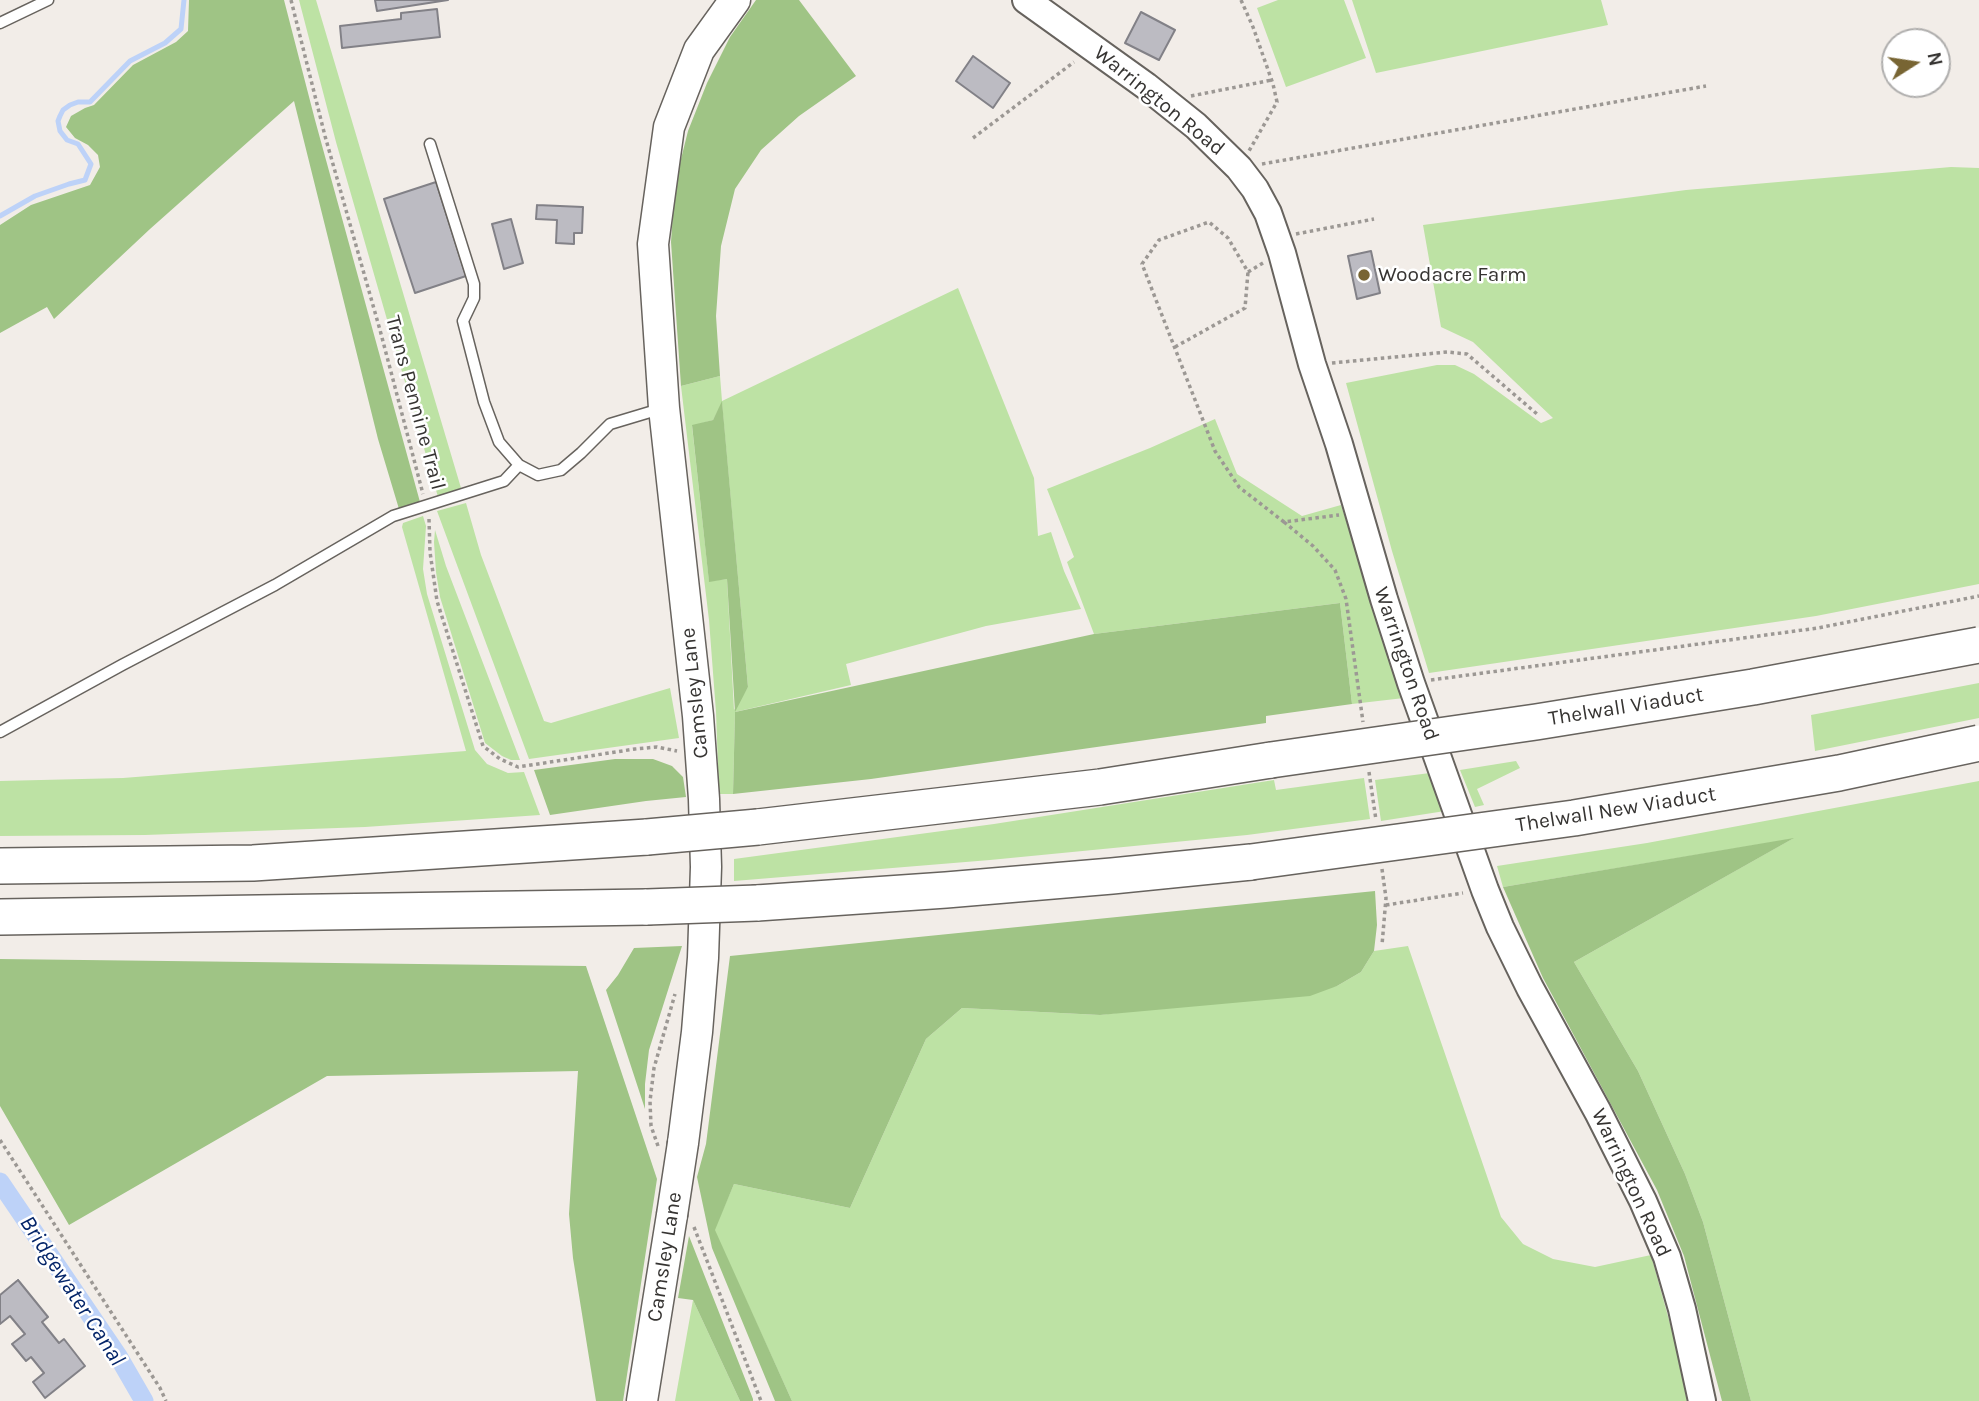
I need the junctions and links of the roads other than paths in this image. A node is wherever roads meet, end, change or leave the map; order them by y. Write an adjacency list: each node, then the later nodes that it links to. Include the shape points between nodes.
1 (48, 0): 4 (lane)
2 (734, 0): 6 (main road, Camsley Lane, via 699,50 669,127 653,244)
3 (1026, 0): 14 (street, Warrington Road, via 1196,125 1239,168 1268,213 1384,599 1485,890 1667,1257)
4 (0, 23)
5 (430, 144): 7 (lane, via 474,284 474,298 463,321 484,402 499,442)
6 (664, 408): 7 (lane, via 610,424 561,470 538,475); 13 (main road, Camsley Lane, bridge, via 698,716 706,867 703,958 683,1143)
7 (519, 465): 9 (lane, via 504,481 394,516)
8 (1979, 645): 11 (highway, Thelwall Viaduct, bridge, via 1753,687 1100,787 758,827 253,863)
9 (0, 732)
10 (1979, 743): 12 (highway, Thelwall New Viaduct, bridge, via 1574,818 1251,862 946,891 647,907)
11 (0, 866)
12 (0, 917)
13 (642, 1401)
14 (1702, 1401)

